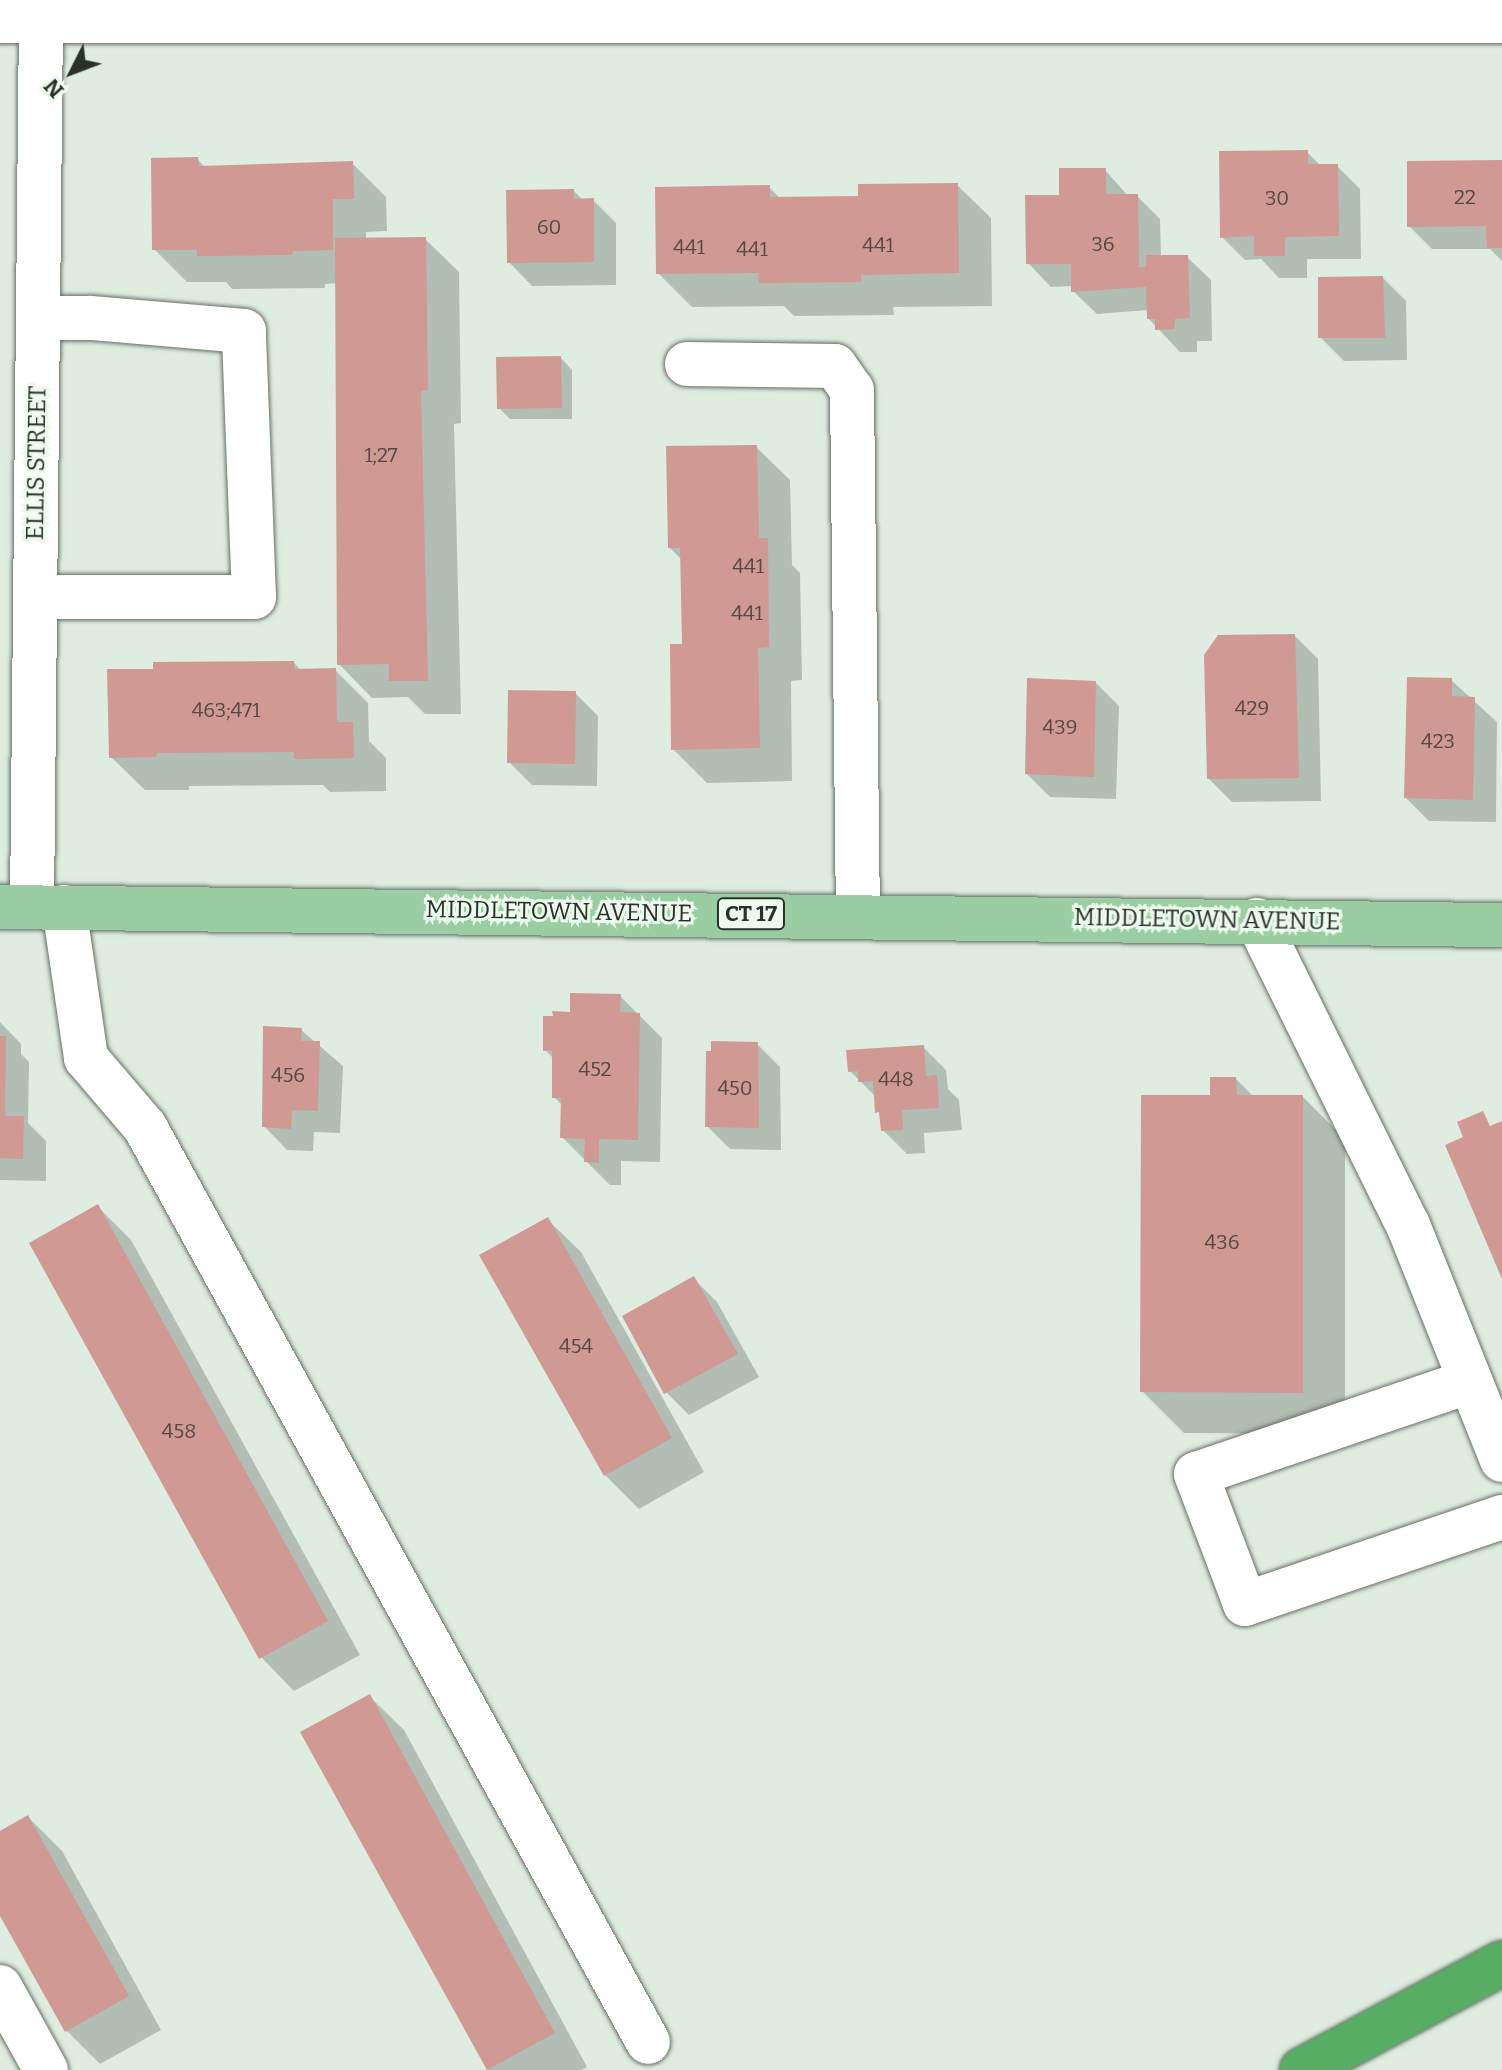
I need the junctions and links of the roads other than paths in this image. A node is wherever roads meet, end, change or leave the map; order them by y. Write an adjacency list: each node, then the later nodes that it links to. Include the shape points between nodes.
1 (21, 20): 2 (street); 3 (street, ELLIS STREET)
2 (1502, 21)
3 (38, 318): 5 (street, ELLIS STREET); 5 (street, via 244,331 254,597)
4 (687, 364): 7 (street, via 835,366 852,390)
5 (35, 597): 6 (street, ELLIS STREET)
6 (32, 907): 7 (main road, MIDDLETOWN AVENUE / CT 17); 15 (street, ELLIS STREET, via 86,1058 145,1127)
7 (858, 915): 8 (main road, MIDDLETOWN AVENUE / CT 17)
8 (1257, 920): 9 (main road, MIDDLETOWN AVENUE / CT 17); 10 (street, via 1408,1225)
9 (1502, 925)
10 (1468, 1382): 11 (street); 12 (street, via 1196,1474 1245,1604)
11 (1502, 1460)
12 (1502, 1517)
13 (1502, 1963): 17 (highway)
14 (0, 1987): 16 (street)
15 (648, 2042)
16 (46, 2070)
17 (1302, 2070)

